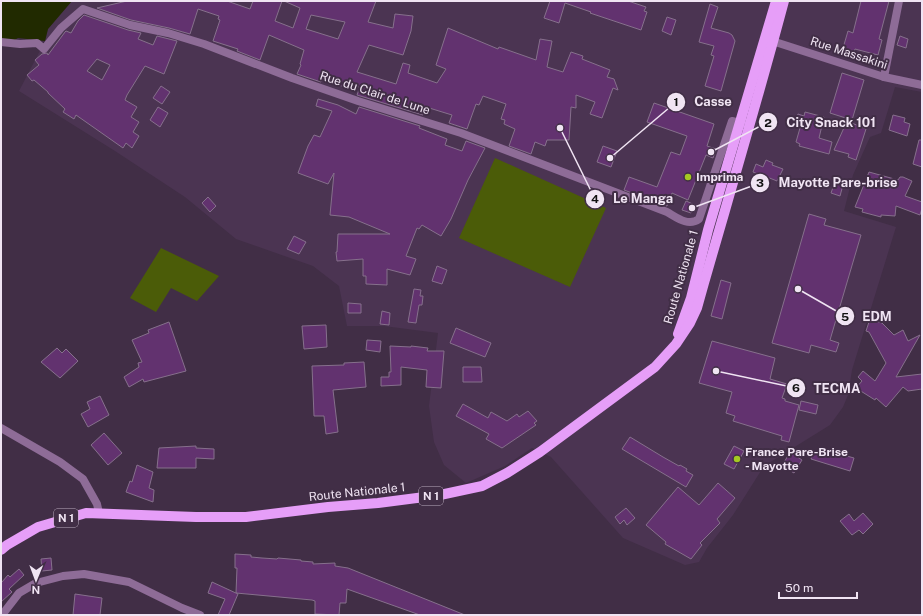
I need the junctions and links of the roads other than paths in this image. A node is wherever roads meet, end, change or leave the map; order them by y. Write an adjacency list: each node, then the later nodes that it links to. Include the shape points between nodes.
1 (776, 1): 8 (main road, Route Nationale 1 / N 1)
2 (784, 1): 4 (main road, Route Nationale 1 / N 1)
3 (899, 1): 6 (street)
4 (771, 41): 6 (street, Rue Massakini); 8 (main road, Route Nationale 1 / N 1)
5 (1, 42): 9 (street, Rue du Clair de Lune, via 37,43 44,48 61,28 84,9 130,25 204,44 347,98 461,133 687,222 699,219)
6 (884, 77): 7 (street, Rue Massakini)
7 (922, 85)
8 (744, 125): 9 (main road, Route Nationale 1 / N 1); 10 (main road, Route Nationale 1 / N 1)
9 (724, 170): 10 (main road, Route Nationale 1 / N 1); 11 (main road, Route Nationale 1 / N 1)
10 (730, 192): 11 (main road, Route Nationale 1 / N 1, via 697,308)
11 (676, 344): 13 (main road, Route Nationale 1 / N 1, via 655,367 569,431 507,474 482,486 440,495 246,517)
12 (1, 428): 13 (street, via 60,462 83,479)
13 (100, 513): 14 (main road, Route Nationale 1 / N 1, via 86,513 38,527)
14 (1, 550)
15 (2, 615): 16 (street, via 19,593 36,584 63,576 84,574 129,582)
16 (200, 615)

